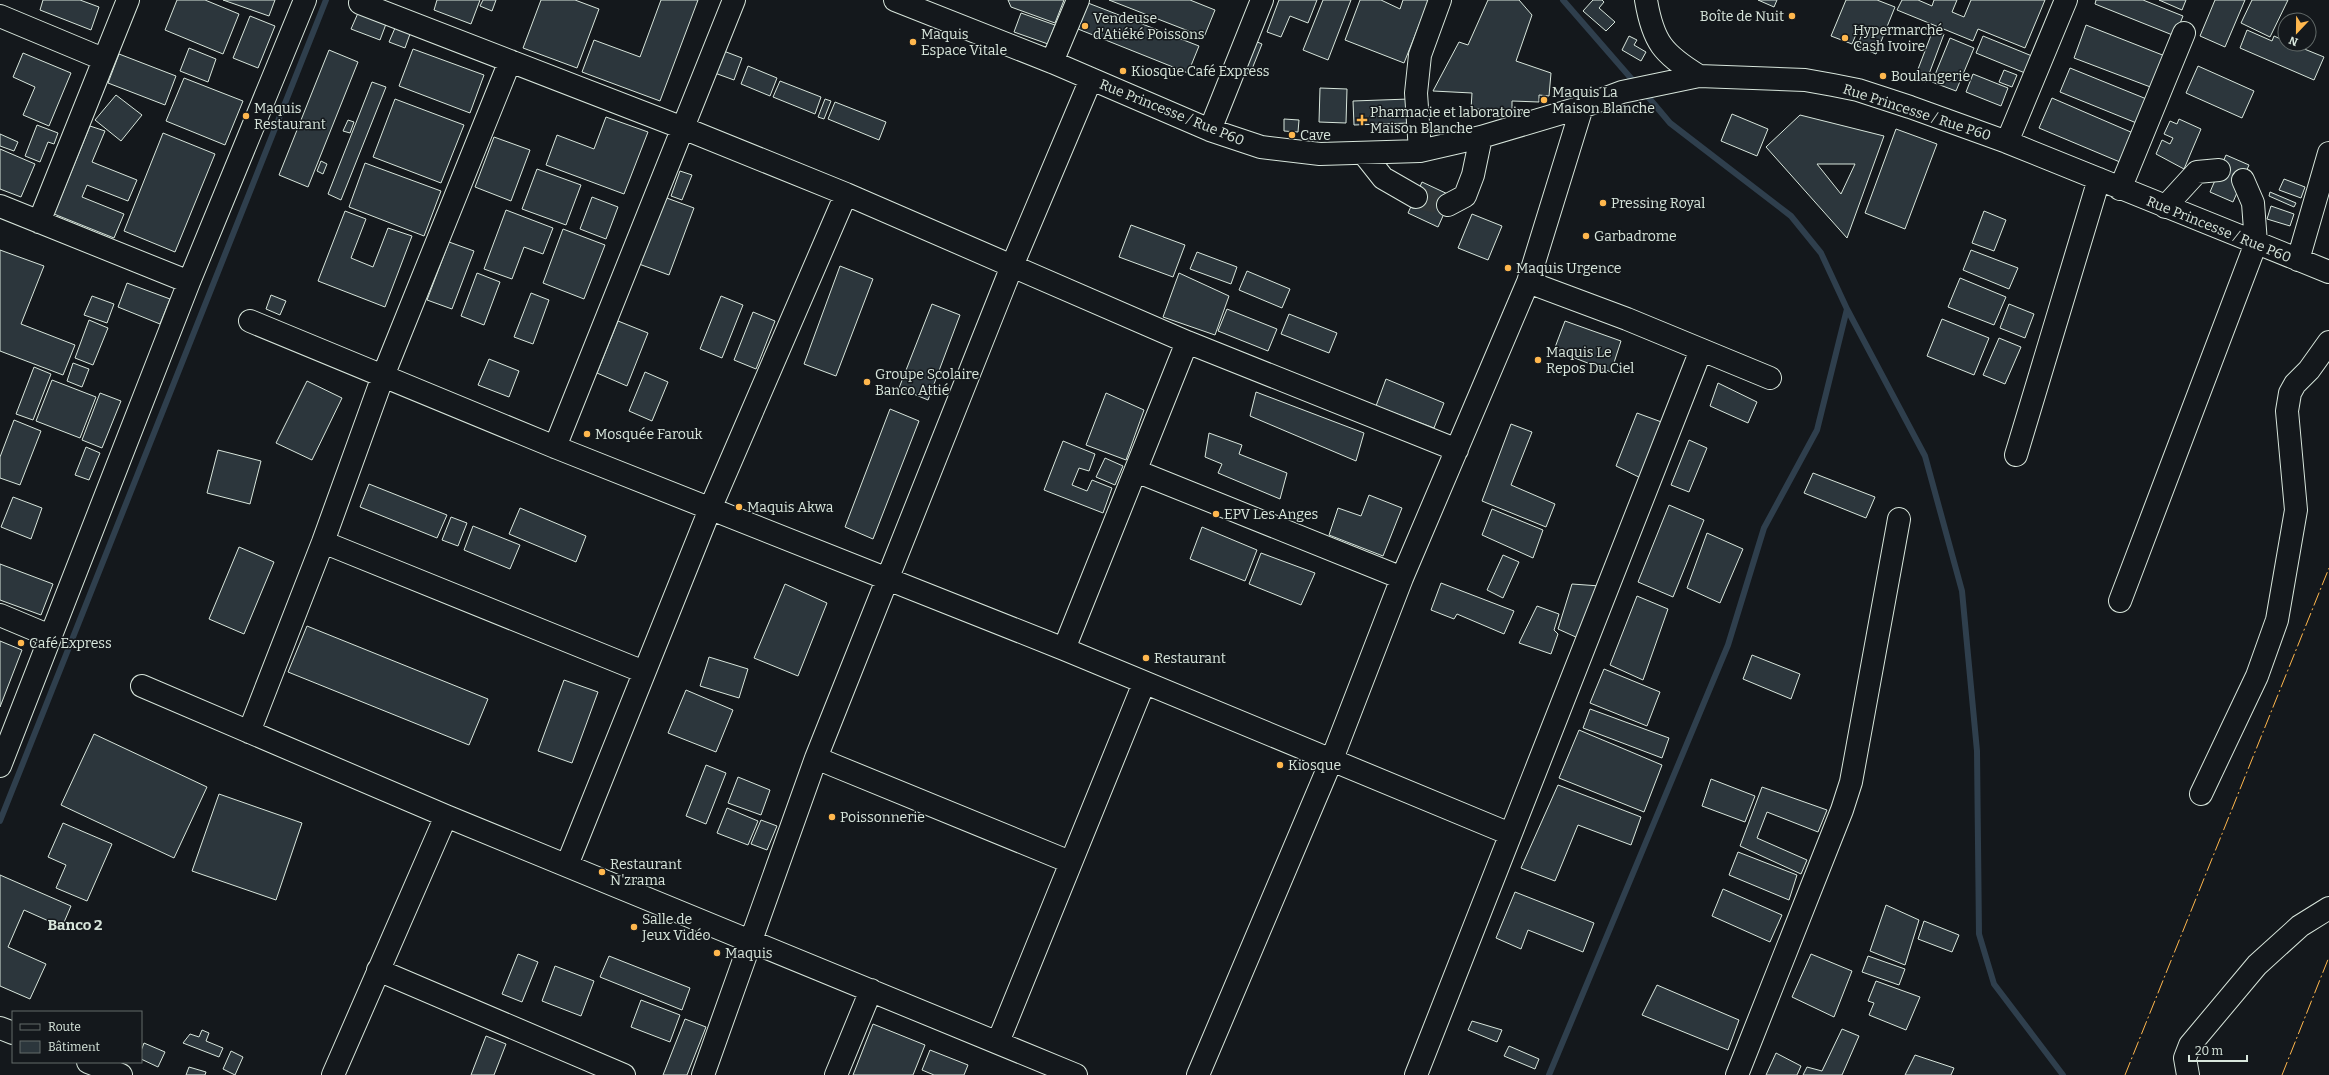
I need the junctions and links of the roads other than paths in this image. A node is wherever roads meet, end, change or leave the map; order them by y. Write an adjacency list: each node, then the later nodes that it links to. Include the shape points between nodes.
1 (128, 0): 13 (street)
2 (305, 0): 40 (street)
3 (734, 0): 19 (street)
4 (895, 0): 15 (street, Rue Princesse / Rue P60)
5 (1078, 0): 15 (street)
6 (1262, 0): 20 (street)
7 (1440, 0): 23 (street, via 1420,55 1416,94)
8 (1646, 0): 16 (street, via 1655,36 1673,60)
9 (2066, 0): 22 (street)
10 (360, 3): 14 (street)
11 (0, 16): 13 (street)
12 (2184, 33): 29 (street)
13 (103, 59): 35 (street)
14 (510, 61): 19 (street); 46 (street)
15 (1052, 62): 17 (street, Rue Princesse / Rue P60)
16 (1699, 76): 18 (street, Rue Princesse / Rue P60, via 1622,92); 22 (street, Rue Princesse / Rue P60, via 1763,77 1858,90)
17 (1091, 79): 20 (street, Rue Princesse / Rue P60); 38 (street)
18 (1582, 107): 21 (street, Rue Princesse / Rue P60); 41 (street)
19 (684, 128): 30 (street); 48 (street)
20 (1210, 130): 25 (street, Rue Princesse / Rue P60, via 1261,147 1320,154)
21 (1481, 137): 23 (street, Rue Princesse / Rue P60); 32 (street, via 1473,175 1465,196)
22 (2007, 142): 27 (street, Rue Princesse / Rue P60)
23 (1420, 150): 25 (street, Rue Princesse / Rue P60)
24 (2329, 152): 37 (street)
25 (1364, 154): 31 (street, via 1383,178)
26 (2219, 170): 34 (street, via 2197,172)
27 (2098, 179): 29 (street, Rue Princesse / Rue P60); 50 (street)
28 (2243, 180): 36 (street, via 2253,203)
29 (2120, 189): 34 (street, Rue Princesse / Rue P60)
30 (846, 194): 38 (street); 52 (street)
31 (1416, 197)
32 (1448, 205)
33 (0, 206): 35 (street)
34 (2165, 207): 36 (street, Rue Princesse / Rue P60)
35 (39, 222): 40 (street)
36 (2256, 243): 37 (street, Rue Princesse / Rue P60); 57 (street)
37 (2298, 260): 39 (street, Rue Princesse / Rue P60)
38 (1012, 266): 43 (street); 55 (street)
39 (2329, 272)
40 (189, 282): 59 (street)
41 (1528, 282): 45 (street); 49 (street)
42 (250, 321): 46 (street)
43 (1187, 342): 49 (street); 51 (street)
44 (2329, 342): 68 (street, via 2290,393 2288,405 2296,510 2277,620 2258,676)
45 (1701, 350): 47 (street); 70 (street)
46 (383, 376): 48 (street); 54 (street)
47 (1770, 378)
48 (555, 447): 52 (street)
49 (1457, 450): 56 (street)
50 (2016, 455)
51 (1136, 471): 56 (street); 60 (street)
52 (710, 509): 55 (street); 61 (street)
53 (1899, 520): 89 (street, via 1851,782)
54 (323, 542): 61 (street); 64 (street)
55 (886, 578): 60 (street); 65 (street)
56 (1402, 578): 66 (street)
57 (2120, 601)
58 (0, 615): 59 (street)
59 (50, 636): 67 (street)
60 (1064, 649): 62 (street)
61 (644, 672): 72 (street)
62 (1144, 682): 66 (street); 71 (street)
63 (142, 686): 64 (street)
64 (249, 732): 69 (street)
65 (816, 758): 71 (street); 74 (street)
66 (1332, 759): 70 (street); 87 (street)
67 (0, 766)
68 (2201, 794)
69 (446, 816): 72 (street); 75 (street)
70 (1510, 834): 88 (street)
71 (1070, 862): 79 (street)
72 (567, 865): 74 (street)
73 (2329, 908): 90 (street, via 2300,926 2257,965 2190,1045 2185,1058)
74 (751, 940): 76 (street); 84 (street)
75 (378, 970): 82 (street); 83 (street)
76 (871, 990): 79 (street); 85 (street)
77 (0, 1028): 78 (street)
78 (12, 1033)
79 (998, 1042): 86 (street)
80 (91, 1063): 81 (street)
81 (121, 1075)
82 (332, 1075)
83 (624, 1075)
84 (704, 1075)
85 (836, 1075)
86 (1076, 1075)
87 (1198, 1075)
88 (1416, 1075)
89 (1737, 1075)
90 (2188, 1075)

